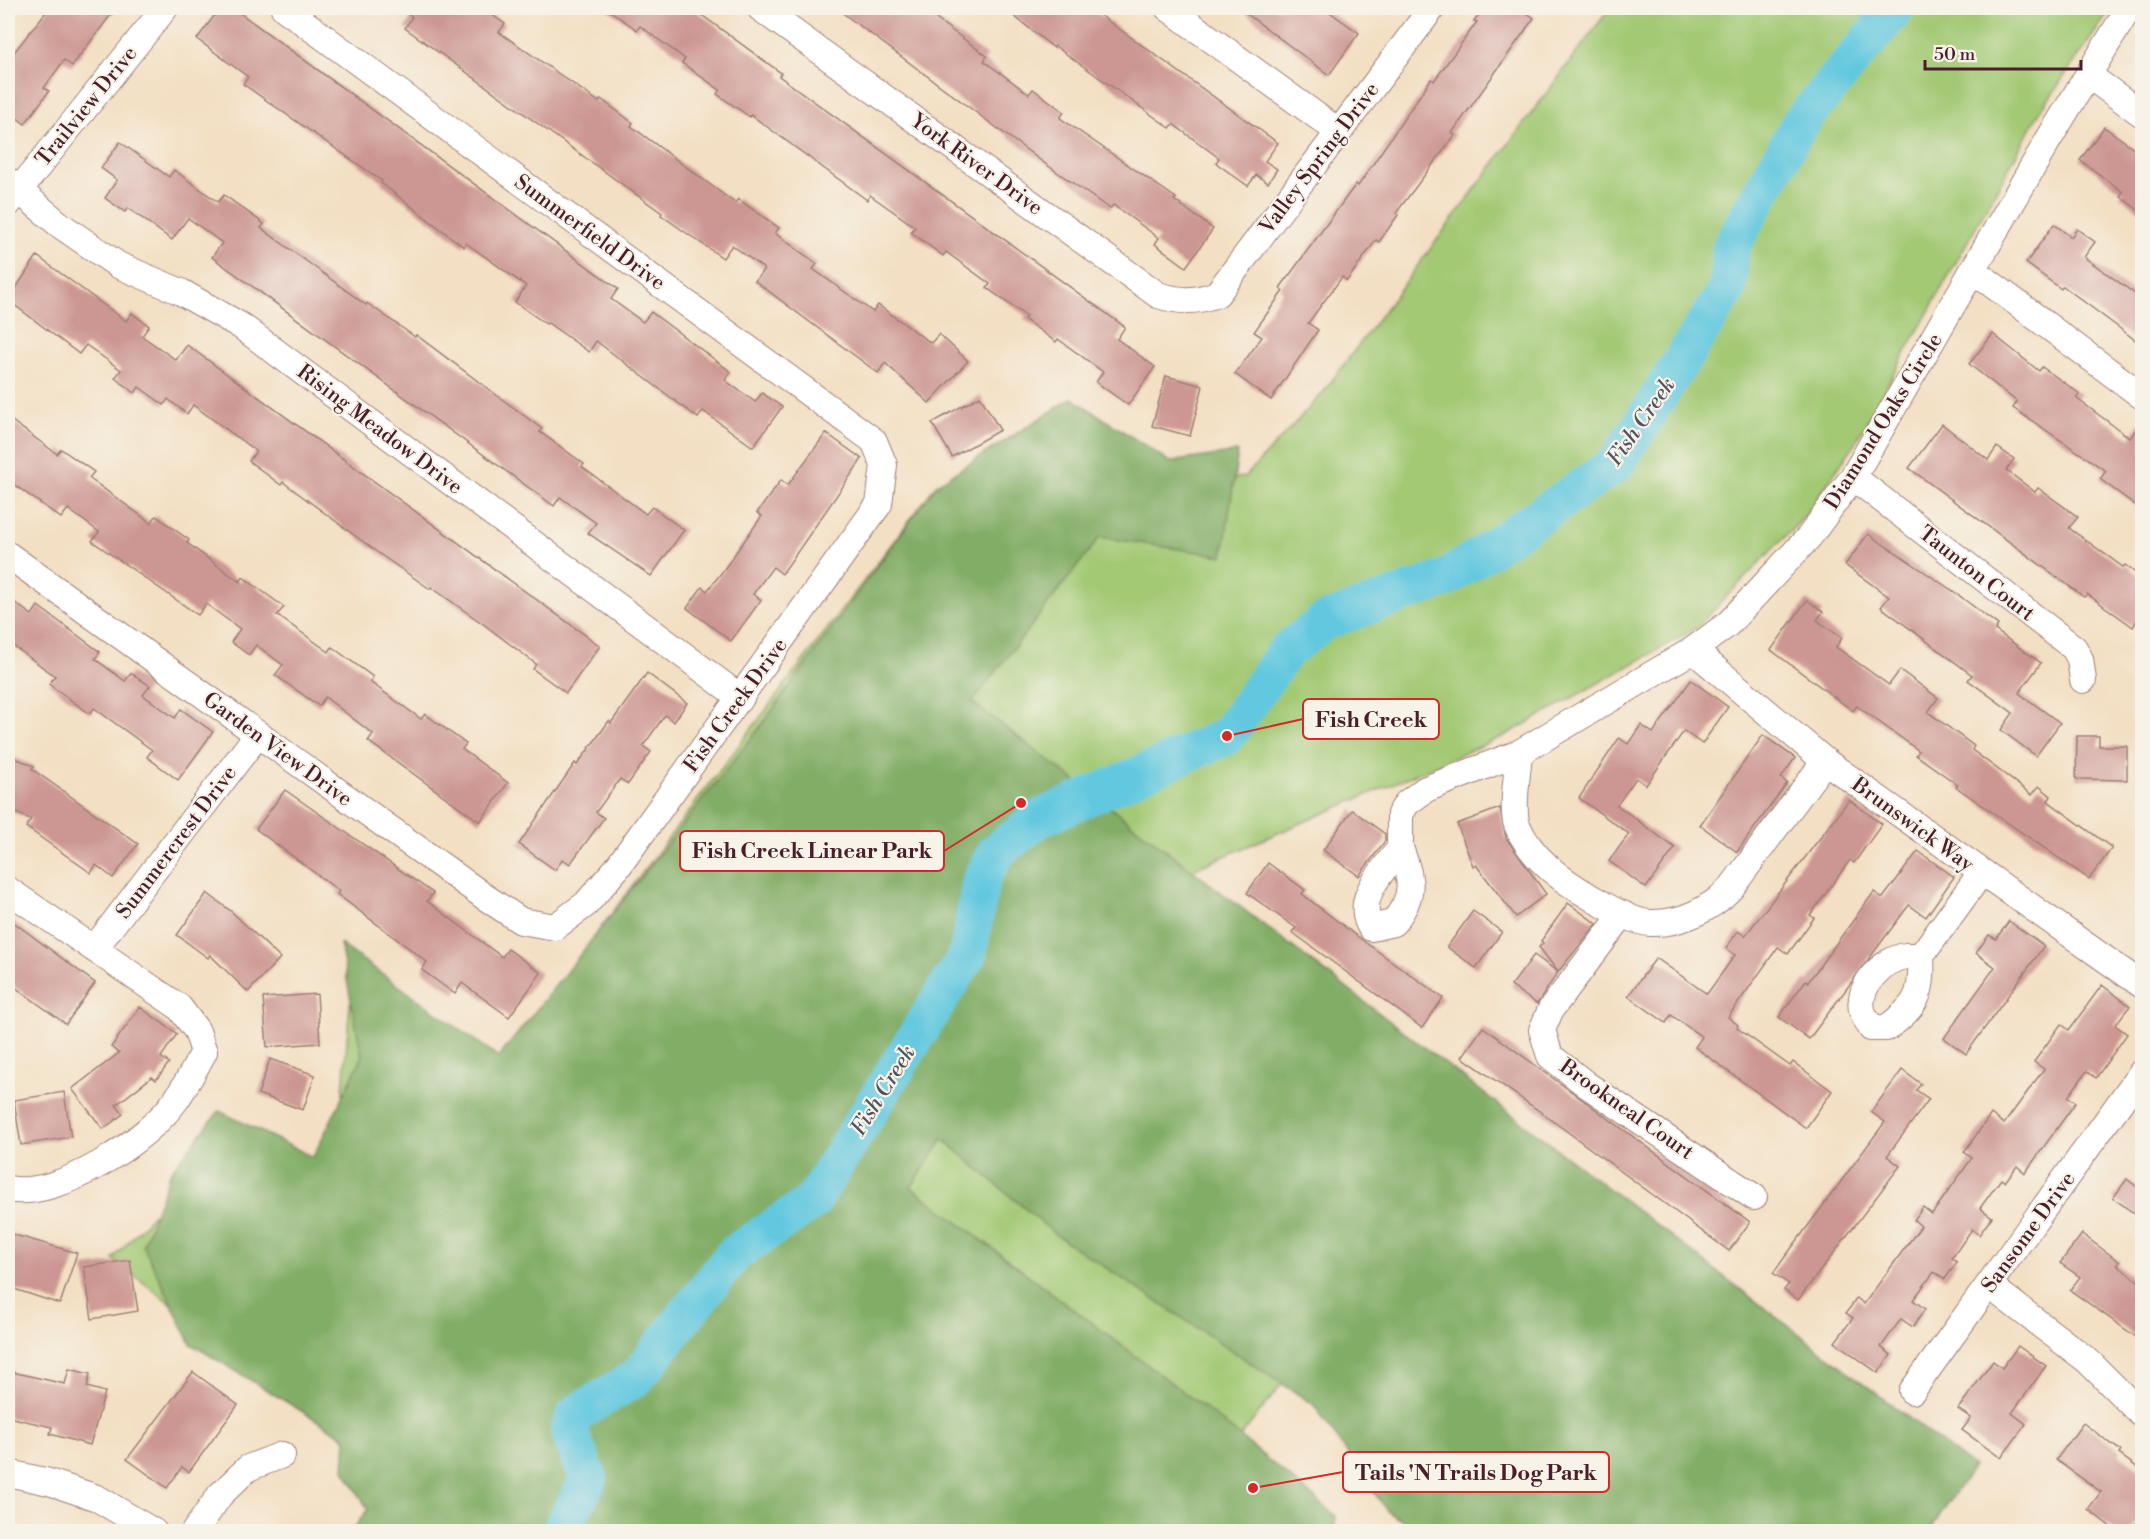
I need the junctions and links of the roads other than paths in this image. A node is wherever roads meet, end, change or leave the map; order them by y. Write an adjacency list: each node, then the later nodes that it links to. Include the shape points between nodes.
1 (165, 8): 10 (street, Trailview Drive)
2 (284, 8): 14 (street, Summerfield Drive, via 874,441)
3 (760, 8): 12 (street, York River Drive, via 1158,296 1178,302)
4 (1168, 8): 9 (street)
5 (1432, 8): 9 (street, Valley Spring Drive)
6 (2130, 8): 7 (street, Diamond Oaks Circle)
7 (2088, 75): 8 (street); 11 (street, Diamond Oaks Circle)
8 (2142, 114)
9 (1339, 132): 12 (street, Valley Spring Drive, via 1217,294)
10 (11, 192): 19 (street, Rising Meadow Drive, via 118,265 181,292 241,326)
11 (1974, 271): 13 (street); 15 (street, Diamond Oaks Circle)
12 (1201, 300)
13 (2142, 396)
14 (884, 465): 19 (street, Fish Creek Drive, via 879,504)
15 (1853, 477): 17 (street, Diamond Oaks Circle, via 1809,537 1728,624); 18 (street, Taunton Court, via 2074,648 2080,658)
16 (8, 555): 20 (street, Garden View Drive)
17 (1693, 650): 21 (street, Diamond Oaks Circle); 22 (street, Brunswick Way)
18 (2083, 680)
19 (741, 698): 27 (street, Fish Creek Drive, via 617,868 586,904)
20 (258, 734): 27 (street, Garden View Drive, via 521,921); 28 (street, Summercrest Drive)
21 (1519, 753): 23 (street, Diamond Oaks Circle, via 1426,789 1407,803 1400,814); 26 (street, via 1517,824 1533,852 1589,896)
22 (1825, 760): 24 (street, Brunswick Way); 26 (street, via 1716,904 1685,918 1650,923)
23 (1400, 848)
24 (1981, 873): 29 (street); 30 (street, Brunswick Way)
25 (8, 890): 28 (street)
26 (1623, 914): 33 (street, Brookneal Court, via 1551,1009 1542,1030 1550,1056)
27 (555, 927)
28 (94, 949): 32 (street, via 179,1007 197,1031 204,1052 175,1101 146,1132 57,1184 22,1192)
29 (1921, 956)
30 (2142, 985)
31 (2142, 1072): 34 (street, Sansome Drive)
32 (8, 1189)
33 (1754, 1197)
34 (1990, 1286): 35 (street, Sansome Drive); 36 (street, via 2088,1361)
35 (1912, 1391)
36 (2142, 1415)
37 (282, 1455): 40 (street, via 248,1468 220,1495)
38 (8, 1473): 39 (street, via 97,1498)
39 (154, 1532)
40 (194, 1532)

